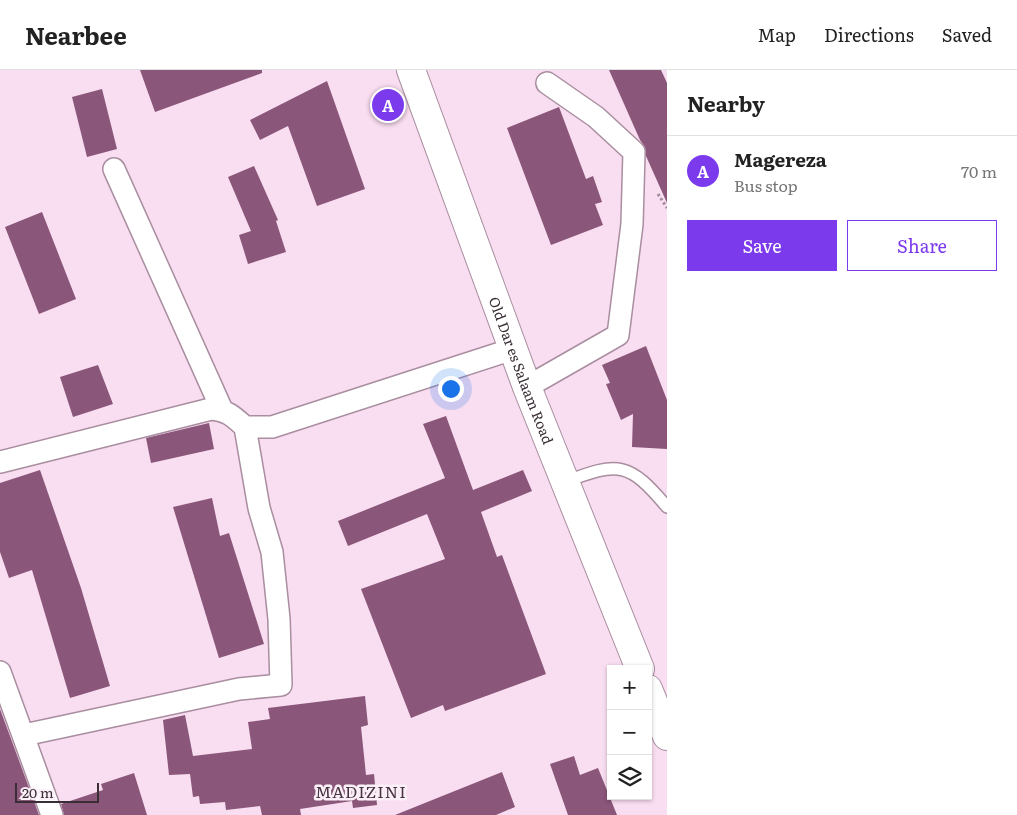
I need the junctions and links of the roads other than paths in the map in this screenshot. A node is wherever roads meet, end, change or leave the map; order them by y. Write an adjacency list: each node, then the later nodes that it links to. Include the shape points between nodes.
1 (411, 70): 4 (main road, Old Dar es Salaam Road)
2 (546, 83): 5 (street, via 596,117 634,152 632,224 618,335)
3 (114, 169): 6 (street)
4 (513, 349): 5 (main road, Old Dar es Salaam Road); 7 (street, via 288,424)
5 (527, 387): 9 (main road, Old Dar es Salaam Road)
6 (222, 410): 7 (street, via 233,415); 8 (street, via 211,409)
7 (245, 427): 14 (street, via 272,552 279,619 280,685 239,689)
8 (0, 462)
9 (565, 482): 10 (lane, via 600,469 620,469 647,484); 11 (main road, Old Dar es Salaam Road)
10 (667, 507)
11 (638, 665)
12 (0, 672): 14 (street)
13 (652, 699): 15 (main road)
14 (24, 735): 16 (street)
15 (667, 736)
16 (52, 815)

